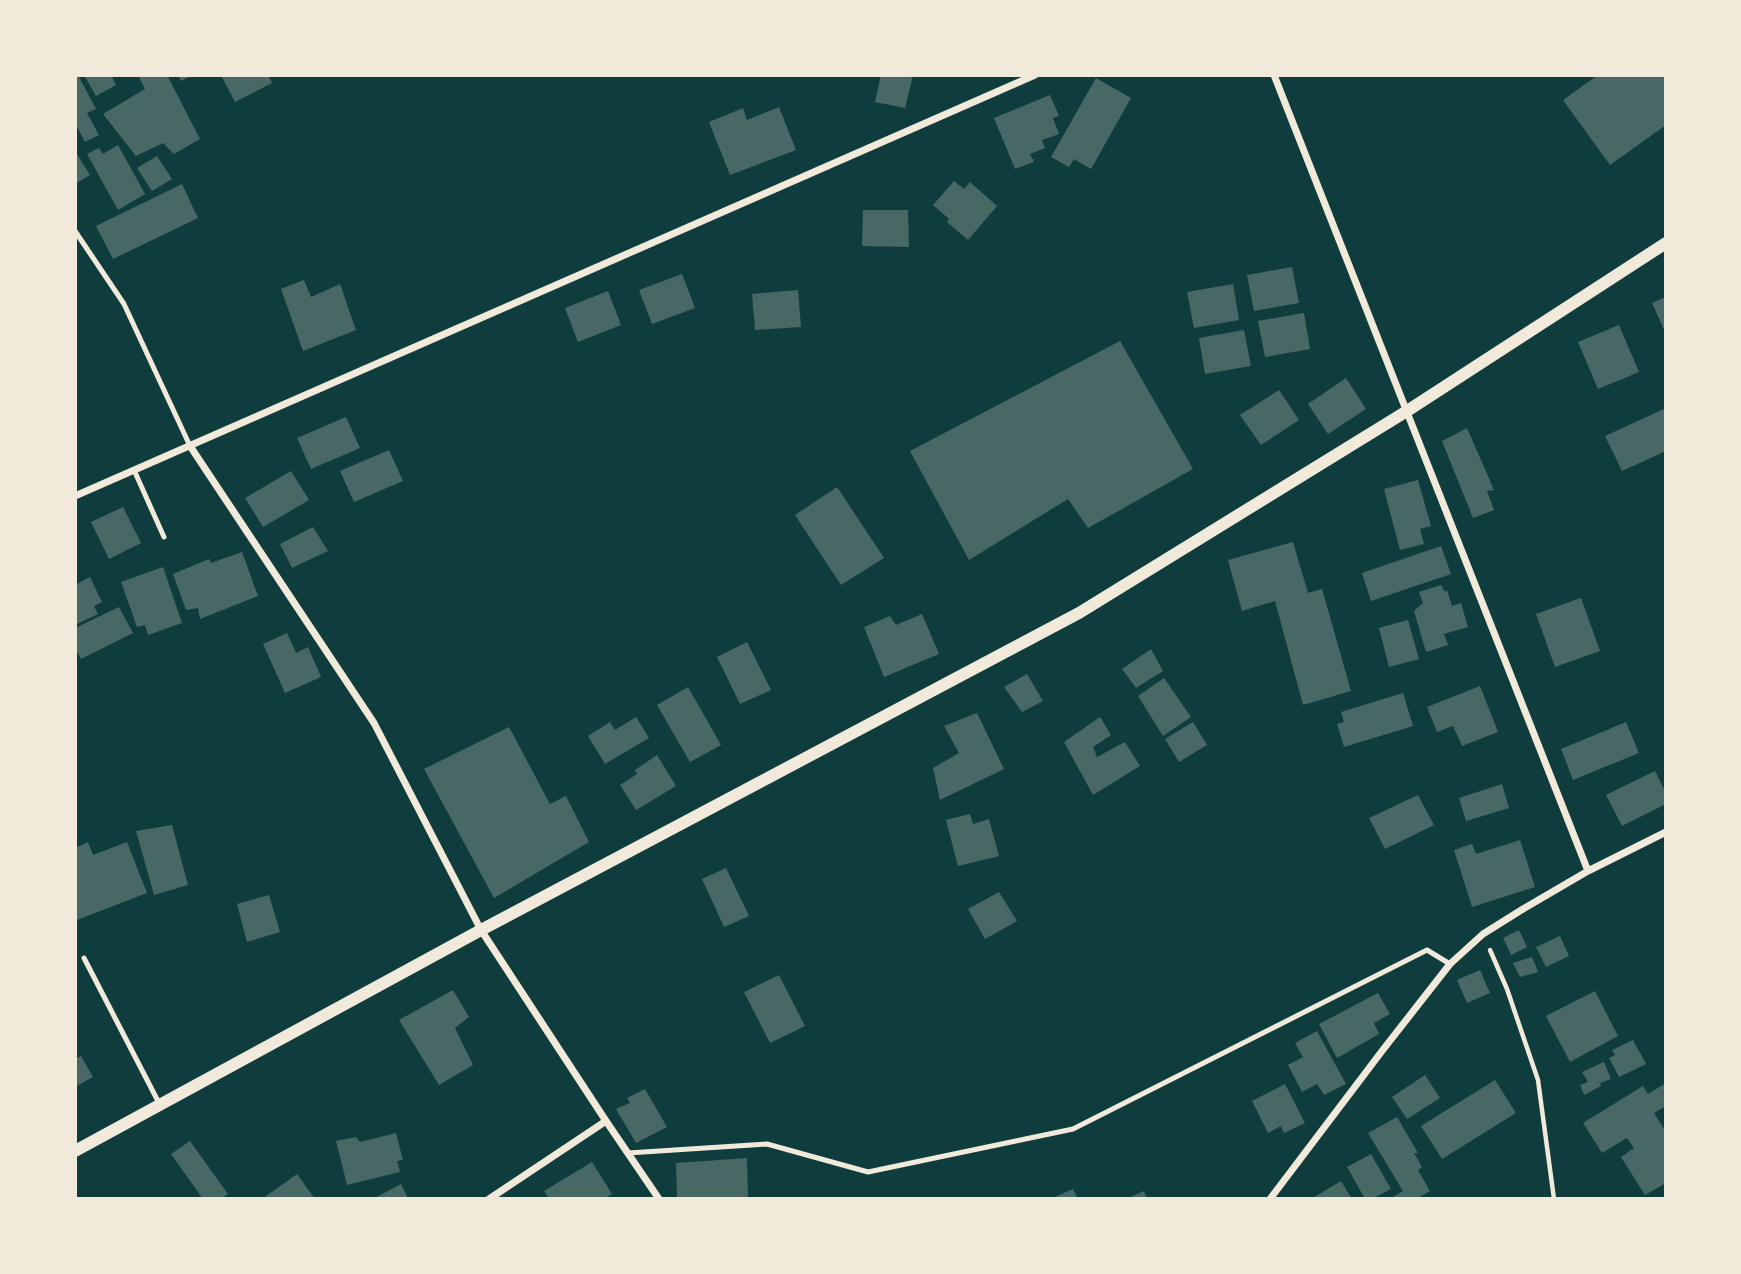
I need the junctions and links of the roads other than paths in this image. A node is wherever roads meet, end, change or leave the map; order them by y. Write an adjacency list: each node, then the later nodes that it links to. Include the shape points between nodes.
1 (1035, 75): 6 (street)
2 (1274, 75): 5 (street)
3 (75, 231): 6 (lane, via 124,304)
4 (1666, 243): 5 (street)
5 (1406, 411): 11 (street); 12 (street, via 1079,612)
6 (190, 446): 7 (street); 12 (street, via 374,723)
7 (134, 470): 8 (street); 9 (lane)
8 (75, 496)
9 (164, 537)
10 (1666, 832): 11 (street)
11 (1588, 871): 14 (street, via 1483,934)
12 (481, 930): 15 (street); 16 (street)
13 (84, 958): 15 (lane)
14 (1450, 964): 18 (lane, via 1427,950 1073,1129 868,1172 767,1144); 21 (street)
15 (160, 1105): 17 (street)
16 (606, 1121): 18 (street); 19 (street)
17 (75, 1151)
18 (628, 1153): 20 (street)
19 (489, 1199)
20 (659, 1199)
21 (1270, 1199)

